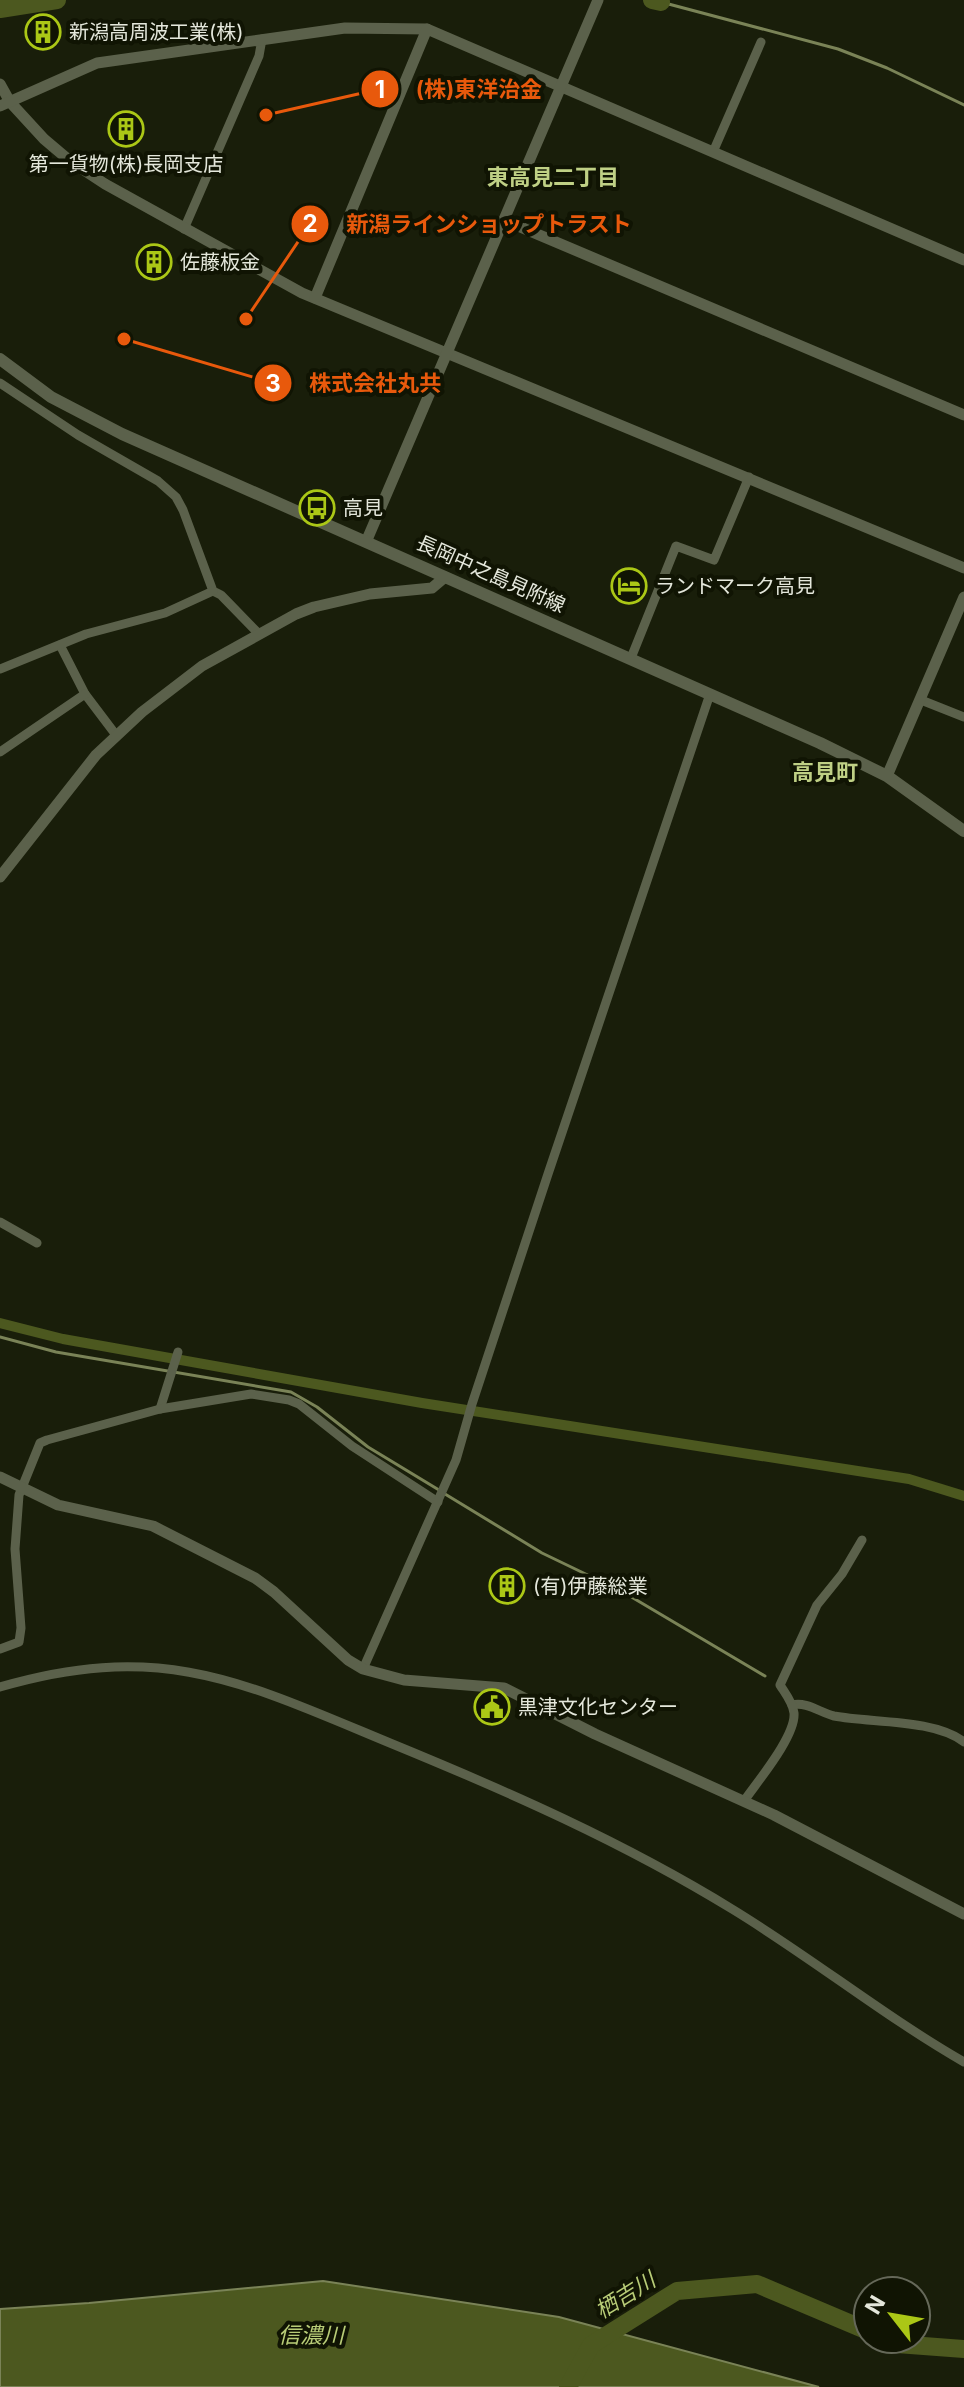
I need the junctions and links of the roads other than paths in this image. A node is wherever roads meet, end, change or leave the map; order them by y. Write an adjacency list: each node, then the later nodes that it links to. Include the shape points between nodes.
1 (598, 0): 6 (street)
2 (427, 29): 3 (street, via 345,28); 6 (street); 12 (street)
3 (262, 39): 7 (street, via 97,63); 10 (street)
4 (761, 42): 8 (street)
5 (0, 84): 7 (street)
6 (560, 87): 8 (street); 9 (street)
7 (5, 104): 10 (street, via 70,161)
8 (713, 152): 11 (street)
9 (504, 220): 13 (street); 16 (street)
10 (184, 229): 12 (street)
11 (964, 260)
12 (315, 298): 13 (street)
13 (447, 353): 17 (street); 18 (street)
14 (0, 359): 18 (main road, 長岡中之島見附線, via 77,412)
15 (0, 383): 21 (street, via 176,497)
16 (964, 415)
17 (749, 477): 19 (street); 25 (street, via 714,560 676,546)
18 (366, 542): 20 (main road, 長岡中之島見附線)
19 (964, 568)
20 (445, 577): 23 (street, via 432,588 332,601); 25 (main road, 長岡中之島見附線)
21 (213, 591): 23 (street); 24 (street, via 165,613)
22 (964, 597): 29 (street)
23 (259, 634): 31 (street, via 190,675)
24 (60, 645): 26 (street); 27 (street)
25 (631, 658): 28 (main road, 長岡中之島見附線)
26 (0, 669)
27 (85, 694): 31 (street); 32 (street)
28 (710, 694): 33 (main road, 長岡中之島見附線); 42 (street)
29 (921, 700): 30 (street); 33 (street)
30 (964, 717)
31 (116, 735): 35 (street, via 82,770)
32 (0, 752)
33 (887, 776): 34 (main road, 長岡中之島見附線)
34 (964, 831)
35 (0, 877)
36 (0, 1222): 37 (street)
37 (37, 1243)
38 (178, 1352): 39 (street)
39 (160, 1409): 41 (street, via 40,1443); 42 (street, via 251,1394 289,1400)
40 (0, 1477): 41 (street)
41 (21, 1488): 44 (street, via 15,1549 21,1628 19,1642); 45 (street, via 58,1505 153,1526 255,1578)
42 (438, 1502): 45 (street)
43 (862, 1540): 47 (street, via 817,1605 780,1685)
44 (0, 1649)
45 (363, 1669): 49 (street, via 404,1680 504,1688)
46 (0, 1687): 51 (street, via 74,1669 144,1666 205,1673 278,1697 556,1813 634,1853 733,1909)
47 (792, 1705): 48 (street, via 946,1730); 49 (street, via 793,1721 784,1741)
48 (964, 1742)
49 (744, 1801): 50 (street)
50 (964, 1914)
51 (964, 2062)

